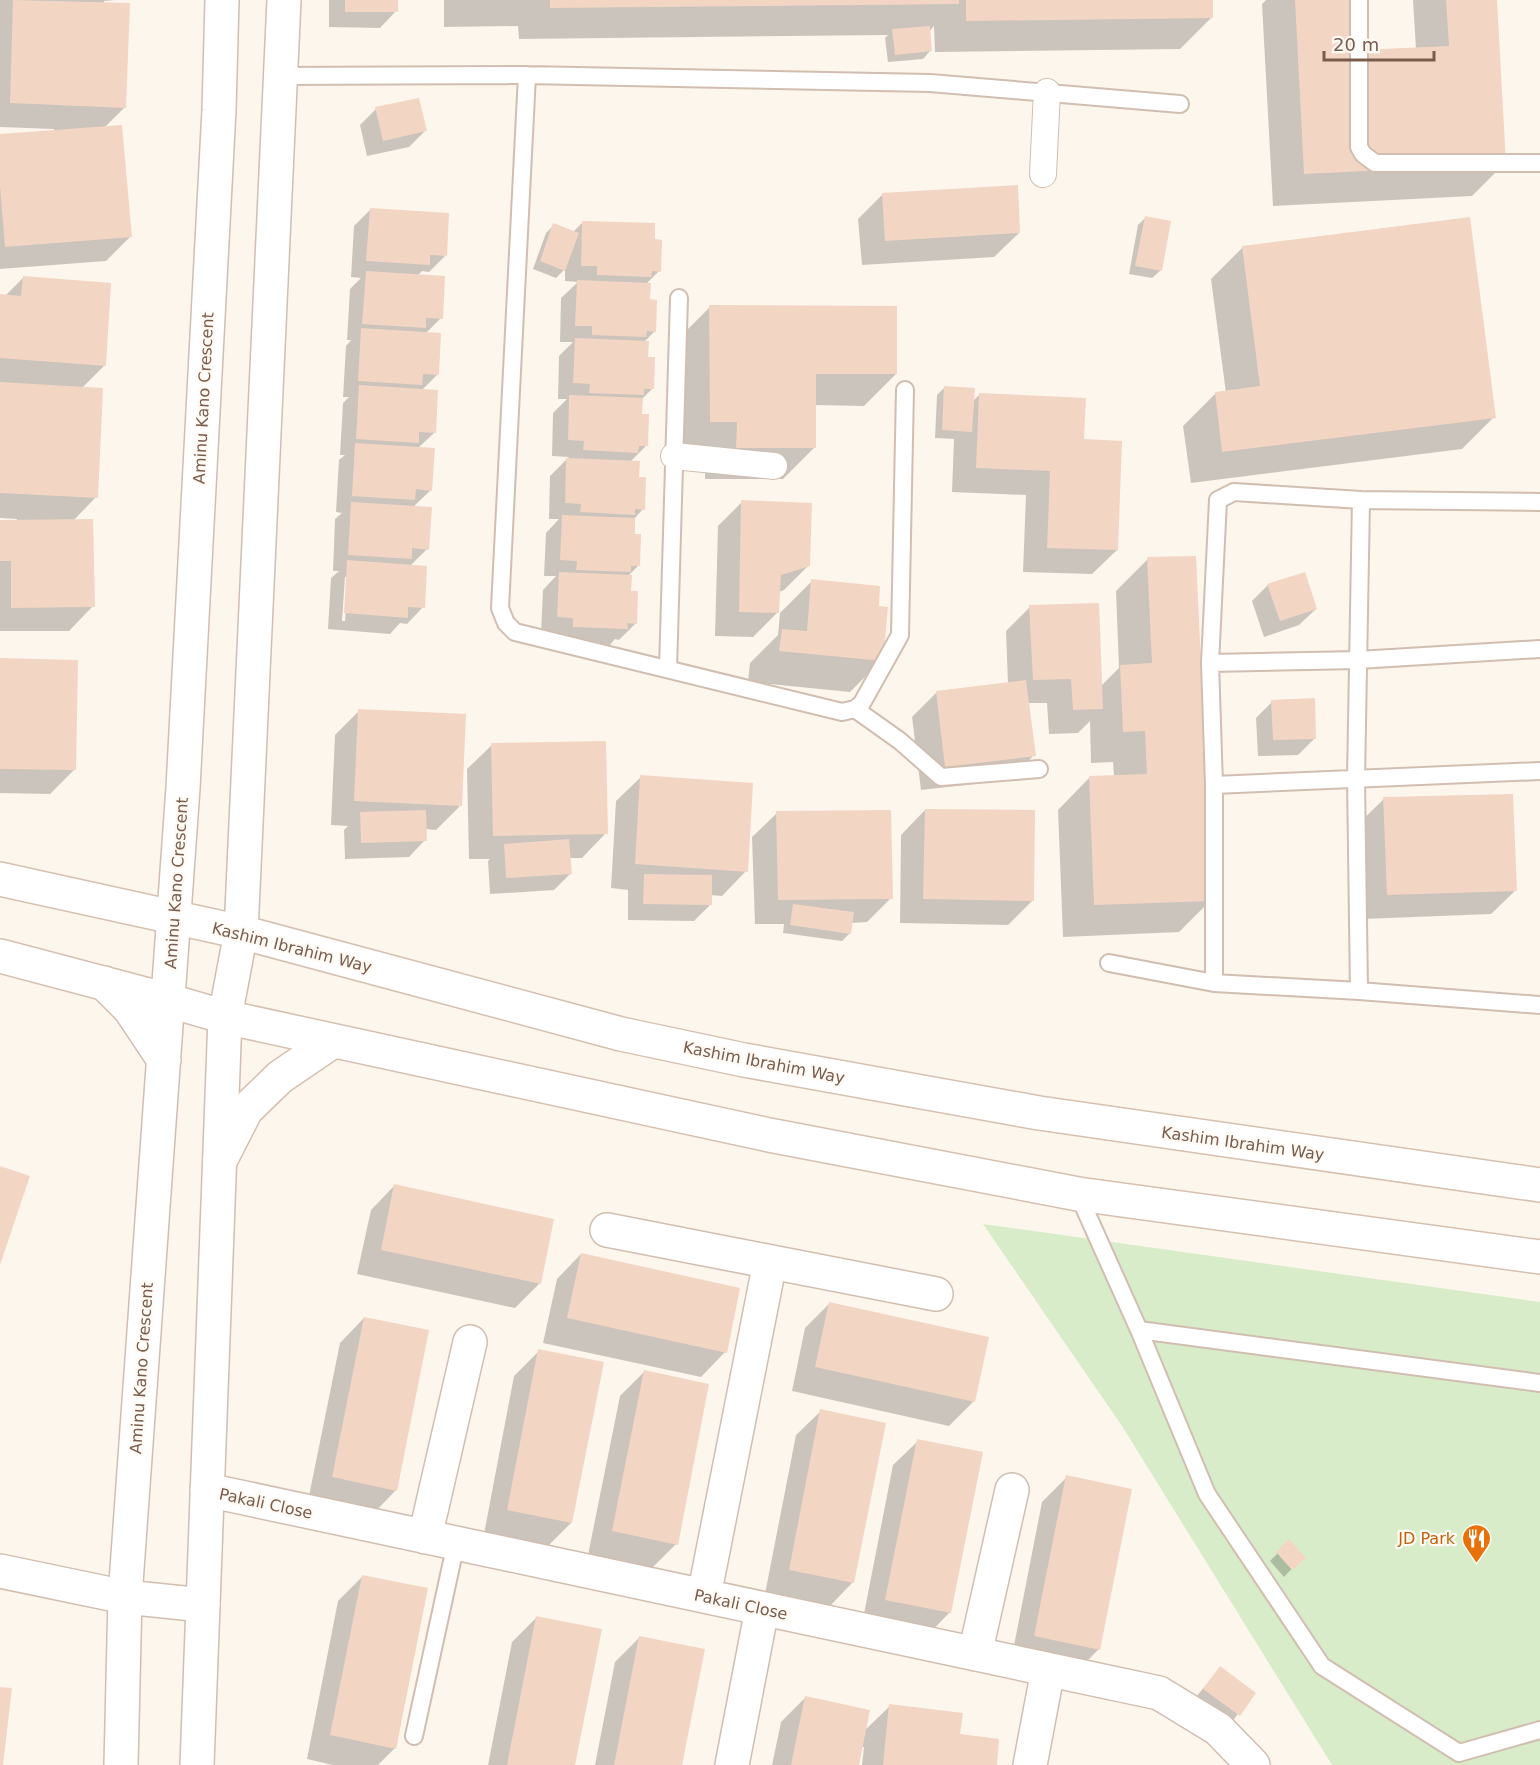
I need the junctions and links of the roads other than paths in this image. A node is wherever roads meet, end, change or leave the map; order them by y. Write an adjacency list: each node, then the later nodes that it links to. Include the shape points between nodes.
1 (222, 0): 26 (street, Aminu Kano Crescent, via 218,134)
2 (284, 0): 5 (street)
3 (1359, 0): 8 (lane, via 1359,147 1363,154 1375,163)
4 (527, 75): 5 (lane); 6 (lane, via 930,83); 19 (lane, via 500,608 515,632)
5 (280, 76): 27 (street)
6 (1047, 92): 7 (lane); 9 (street)
7 (1180, 104)
8 (1540, 163)
9 (1043, 174)
10 (679, 298): 12 (lane)
11 (905, 390): 20 (lane, via 900,635)
12 (674, 456): 13 (street); 19 (lane)
13 (774, 466)
14 (1361, 500): 15 (lane); 17 (lane); 18 (lane, via 1234,492 1218,500)
15 (1540, 502)
16 (1540, 649): 17 (lane)
17 (1358, 660): 18 (lane); 23 (lane)
18 (1210, 663): 24 (lane)
19 (668, 669): 20 (lane, via 842,712)
20 (855, 710): 21 (lane, via 900,741 940,777)
21 (1039, 769)
22 (1540, 771): 23 (lane)
23 (1356, 780): 24 (lane); 32 (lane)
24 (1214, 784): 31 (lane)
25 (0, 879): 26 (street, Kashim Ibrahim Way)
26 (174, 918): 27 (street, Kashim Ibrahim Way); 33 (street, Aminu Kano Crescent)
27 (241, 932): 35 (street); 39 (street, Kashim Ibrahim Way, via 621,1034 744,1060 1039,1113)
28 (0, 956): 30 (street)
29 (1108, 963): 31 (lane)
30 (104, 983): 33 (street); 37 (street, via 129,1008)
31 (1214, 983): 32 (lane)
32 (1359, 992): 34 (lane)
33 (167, 1000): 35 (street); 37 (street, Aminu Kano Crescent)
34 (1540, 1005)
35 (225, 1017): 36 (street); 38 (street)
36 (333, 1041): 38 (street, via 280,1077 246,1110); 40 (street, via 770,1135)
37 (164, 1060): 53 (street, Aminu Kano Crescent)
38 (219, 1161): 48 (street)
39 (1540, 1185)
40 (1078, 1194): 42 (street); 45 (lane)
41 (607, 1230): 43 (street)
42 (1540, 1257)
43 (770, 1262): 44 (street); 52 (street)
44 (936, 1294)
45 (1139, 1330): 47 (lane); 60 (lane, via 1207,1494 1322,1666)
46 (470, 1342): 50 (street)
47 (1540, 1383)
48 (207, 1490): 50 (street, Pakali Close); 54 (street)
49 (1012, 1490): 56 (street)
50 (441, 1540): 52 (street, Pakali Close); 59 (lane)
51 (0, 1571): 53 (street)
52 (704, 1596): 55 (street, Pakali Close)
53 (125, 1597): 54 (street); 61 (street, Aminu Kano Crescent)
54 (203, 1605): 62 (street)
55 (762, 1609): 56 (street, Pakali Close); 63 (street)
56 (975, 1654): 57 (street, Pakali Close)
57 (1048, 1670): 64 (street); 65 (street, Pakali Close, via 1159,1693 1218,1729)
58 (1540, 1730): 60 (lane)
59 (414, 1736)
60 (1463, 1759)
61 (122, 1765)
62 (197, 1765)
63 (732, 1765)
64 (1030, 1765)
65 (1253, 1765)

